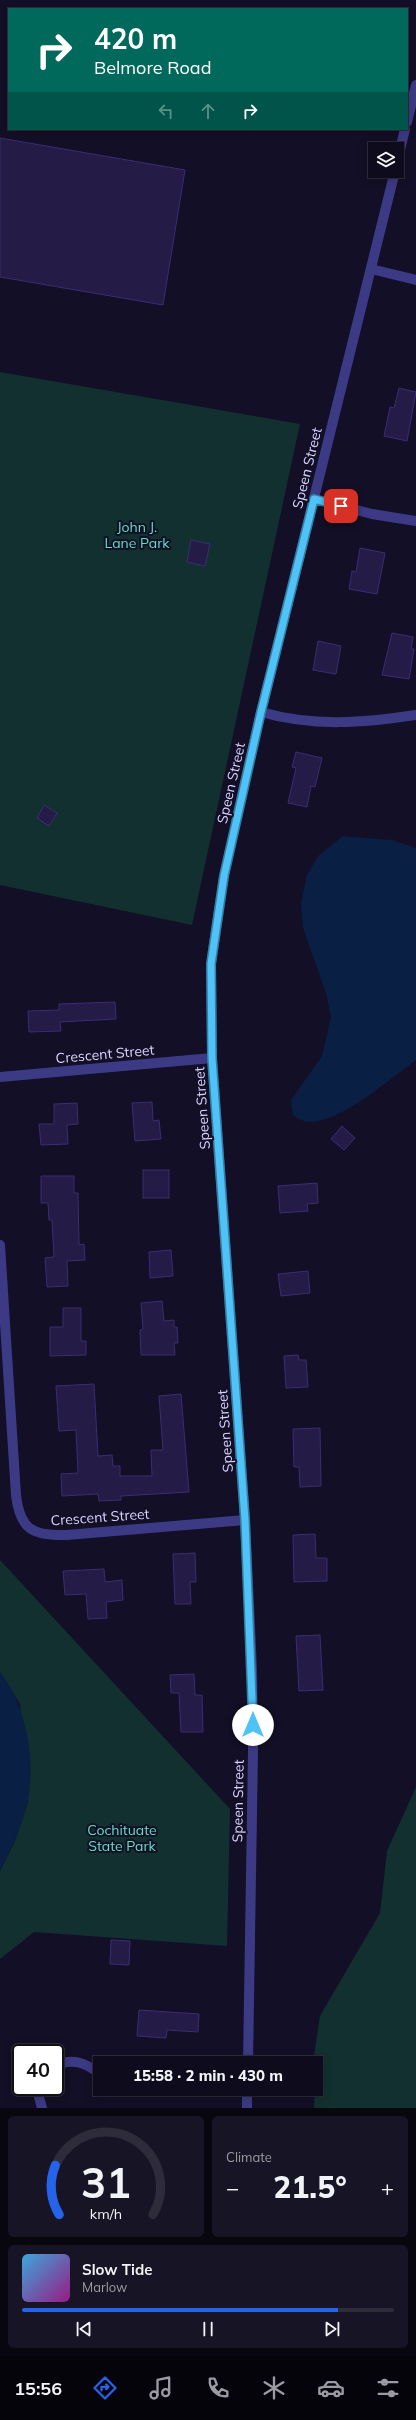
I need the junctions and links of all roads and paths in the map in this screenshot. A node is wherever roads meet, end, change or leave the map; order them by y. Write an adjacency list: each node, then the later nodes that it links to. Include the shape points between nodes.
1 (416, 85): 2 (street)
2 (408, 118)
3 (405, 130): 4 (street)
4 (402, 142)
5 (393, 178): 6 (street, Speen Street)
6 (371, 269): 7 (street); 8 (street, Speen Street)
7 (416, 280)
8 (314, 499): 9 (street, via 372,514); 10 (street, Speen Street)
9 (416, 521)
10 (261, 712): 11 (street, via 319,723 358,722); 12 (street, Speen Street, via 224,876 215,929 210,994)
11 (416, 715)
12 (212, 1058): 13 (street, Crescent Street); 15 (street, Speen Street)
13 (0, 1077)
14 (0, 1245): 15 (street, Crescent Street, via 16,1495 18,1511 29,1529 48,1535 67,1535)
15 (245, 1520): 16 (street, Speen Street, via 253,1712)
16 (248, 2056)
17 (64, 2063): 18 (street, via 78,2062)
18 (93, 2068)
19 (39, 2096): 21 (street)
20 (247, 2096): 22 (street)
21 (42, 2108)
22 (247, 2108)

